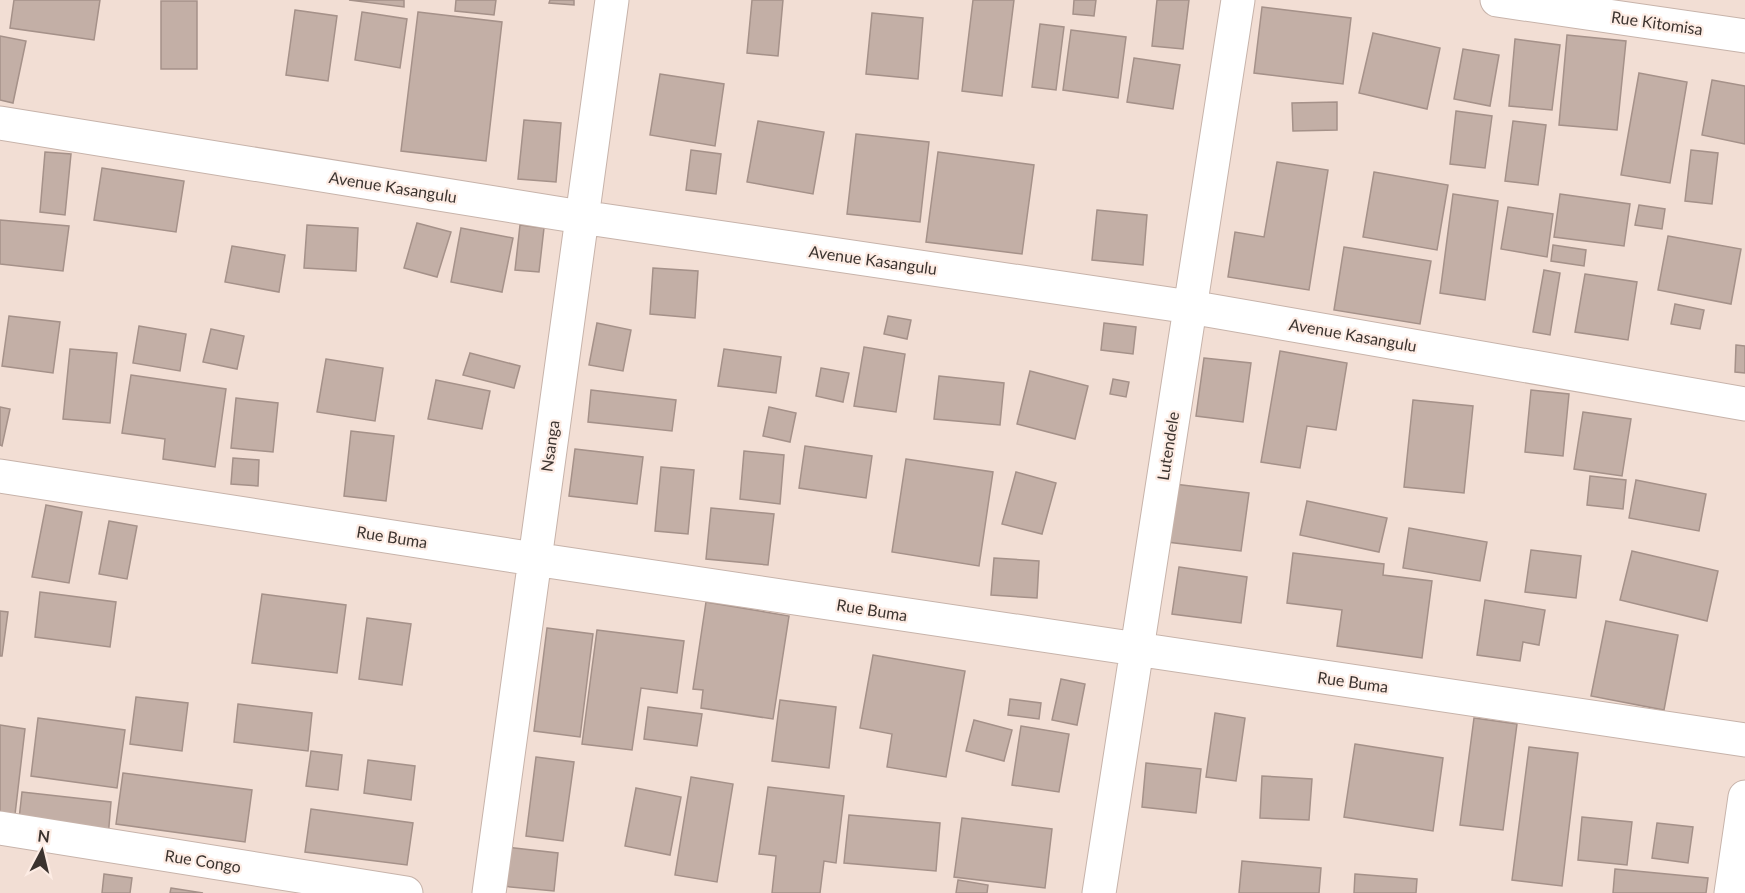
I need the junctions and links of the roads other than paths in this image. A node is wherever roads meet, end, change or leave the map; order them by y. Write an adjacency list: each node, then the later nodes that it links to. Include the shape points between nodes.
1 (612, 0): 6 (street, Nsanga)
2 (1238, 0): 7 (street, Lutendele)
3 (1497, 0): 4 (street, Rue Kitomisa)
4 (1745, 36)
5 (0, 123): 6 (street, Avenue Kasangulu)
6 (581, 218): 7 (street, Avenue Kasangulu); 10 (street, Nsanga)
7 (1190, 307): 8 (street, Avenue Kasangulu); 11 (street, Lutendele)
8 (1745, 404)
9 (0, 476): 10 (street, Rue Buma)
10 (534, 559): 11 (street, Rue Buma); 16 (street, Nsanga)
11 (1137, 650): 12 (street, Rue Buma); 17 (street, Lutendele)
12 (1745, 740)
13 (1745, 796): 18 (street)
14 (0, 828): 15 (street, Rue Congo)
15 (406, 893)
16 (489, 893)
17 (1099, 893)
18 (1731, 893)

